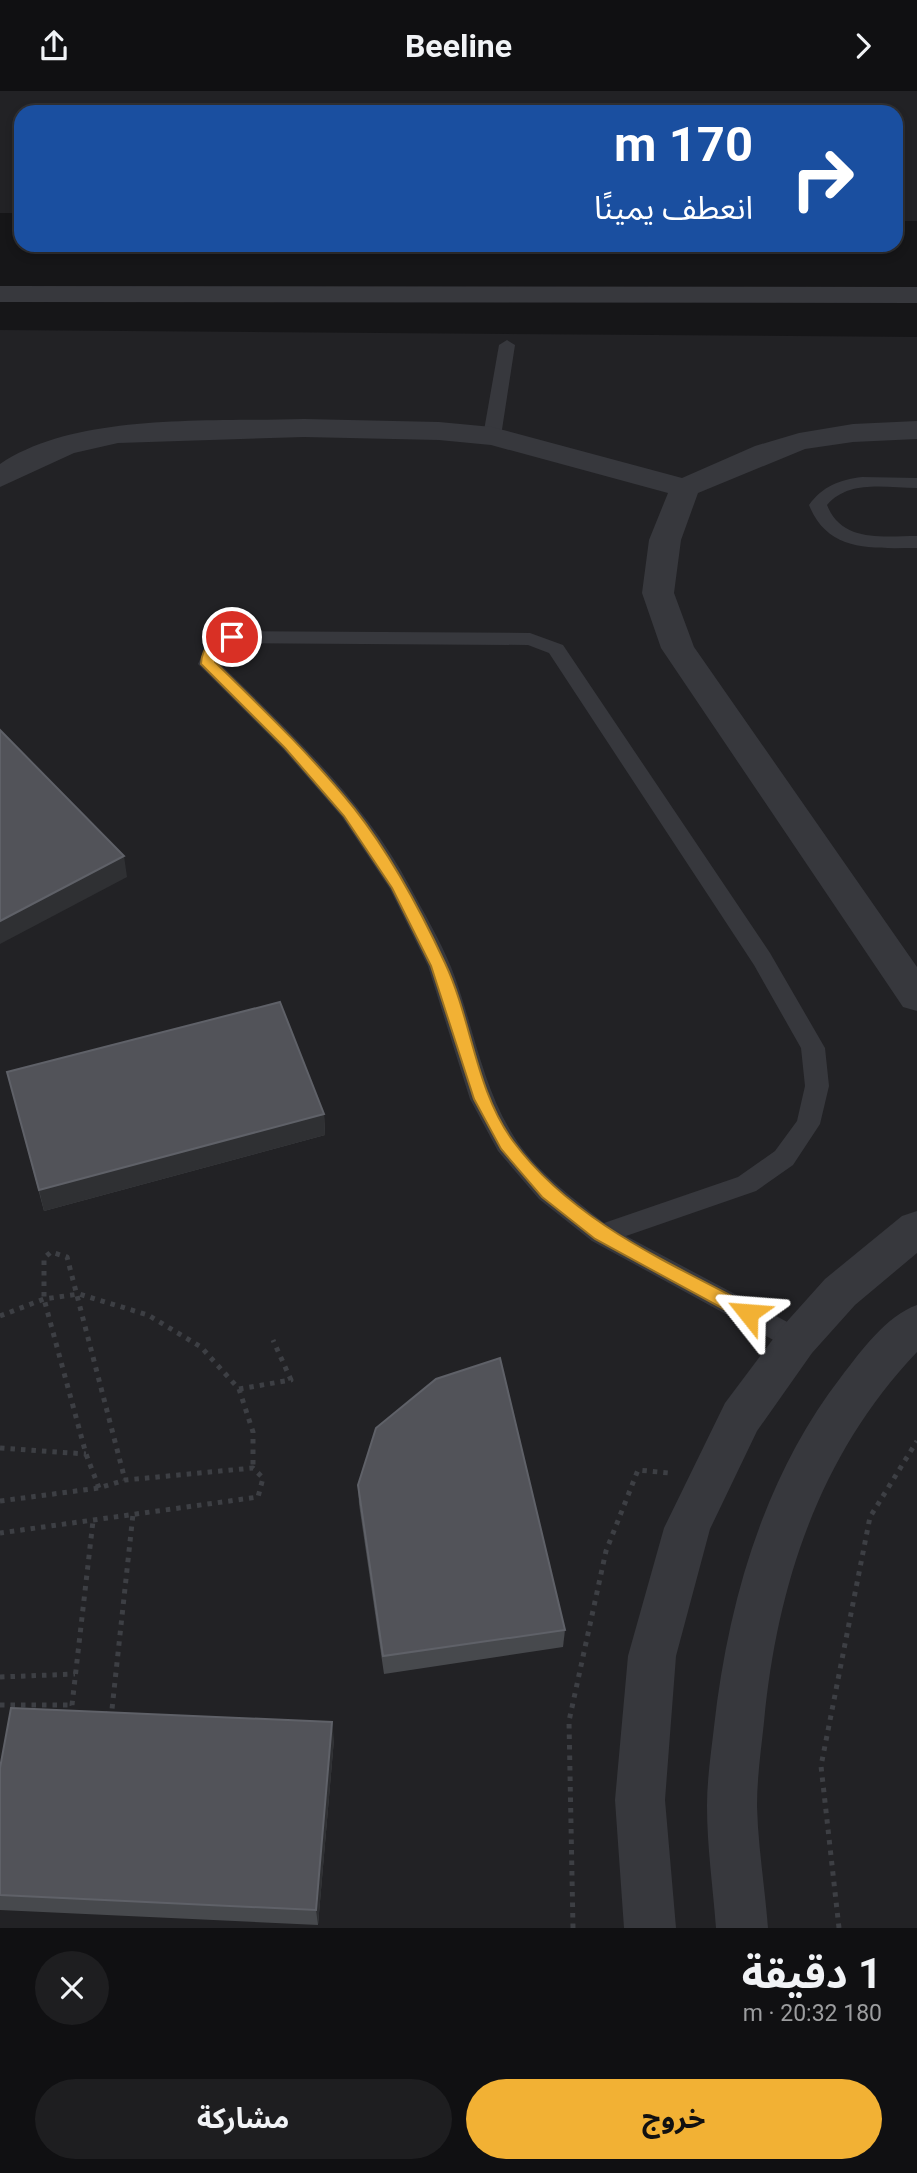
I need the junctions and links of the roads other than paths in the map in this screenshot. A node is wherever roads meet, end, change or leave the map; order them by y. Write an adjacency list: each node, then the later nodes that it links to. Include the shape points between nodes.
1 (0, 294): 2 (street)
2 (917, 295)
3 (507, 345): 5 (lane)
4 (917, 430): 8 (street, via 814,438)
5 (492, 436): 6 (street, via 304,428 118,434 65,446); 8 (street)
6 (0, 478)
7 (917, 483): 9 (lane, via 846,483 827,491 818,505 822,520 837,533 860,541)
8 (685, 488): 10 (street, via 665,540 658,593 678,648)
9 (917, 542)
10 (917, 997)
11 (917, 1228): 14 (street, via 840,1292)
12 (601, 1234): 12 (lane, via 548,1192 506,1145 482,1099 439,966 399,886 349,812 290,744 208,664 209,652 218,643 232,637 530,639 556,649 755,948 813,1048 817,1086 808,1124 784,1158 747,1184); 14 (lane)
13 (917, 1322): 16 (street, via 860,1382 807,1468 767,1567 741,1679 732,1805)
14 (797, 1340): 15 (street, via 741,1417 687,1528 652,1656 640,1801)
15 (650, 1928)
16 (742, 1928)

